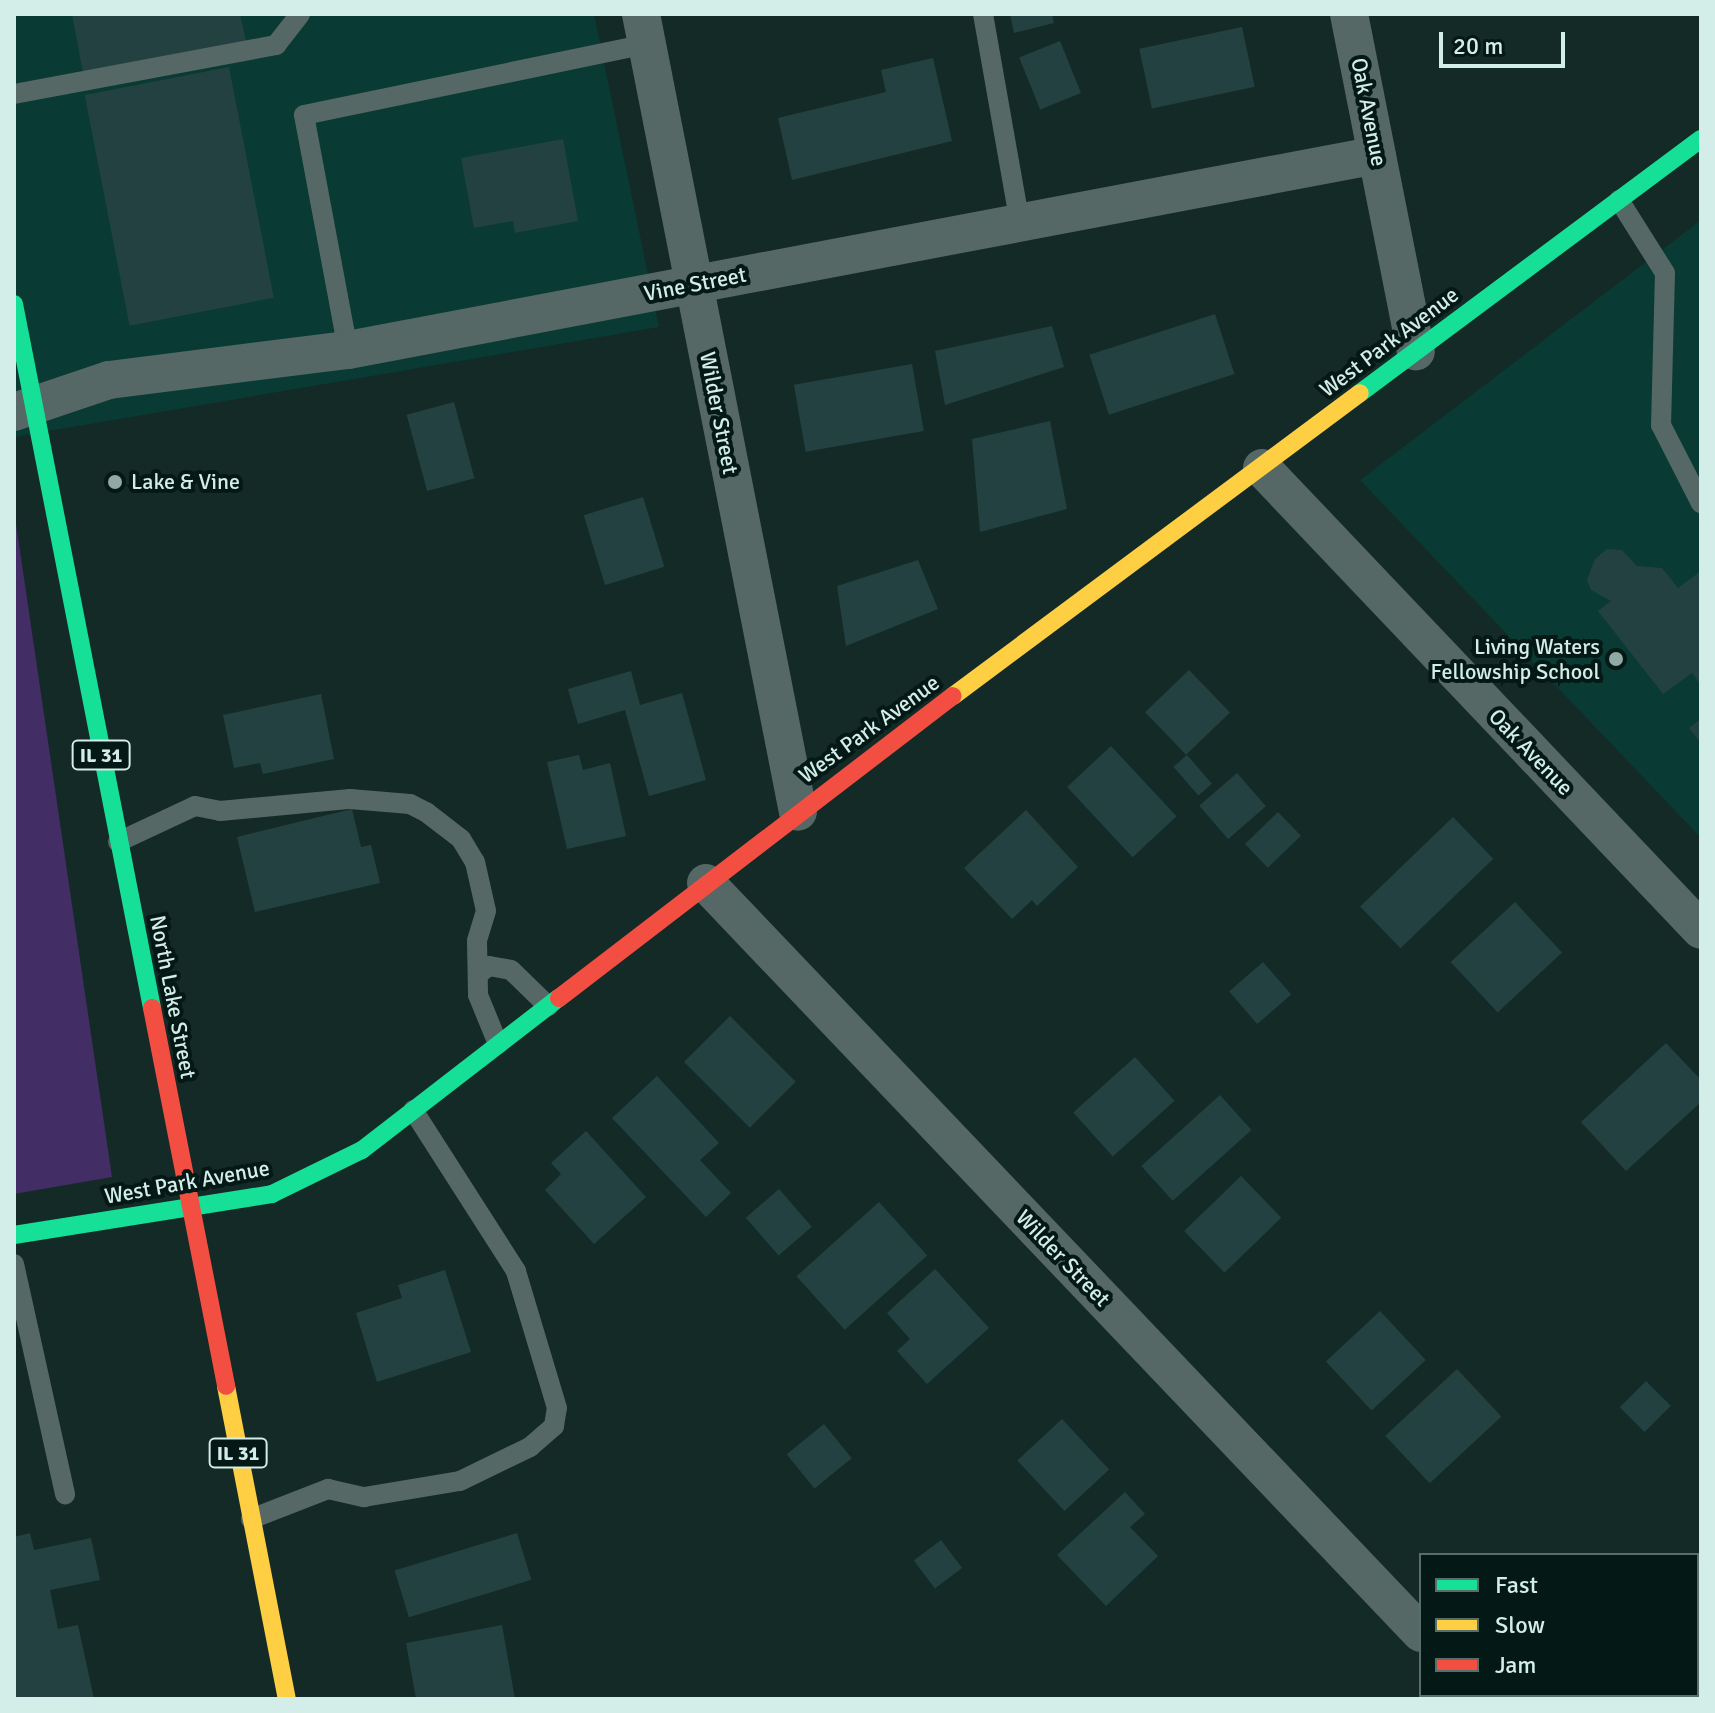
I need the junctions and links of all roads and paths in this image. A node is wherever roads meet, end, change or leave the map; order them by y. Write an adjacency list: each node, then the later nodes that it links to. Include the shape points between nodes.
1 (300, 14): 5 (lane, via 276,45)
2 (983, 14): 9 (lane)
3 (1349, 14): 7 (street, Oak Avenue)
4 (644, 29): 10 (street, Wilder Street); 12 (lane, via 304,115)
5 (14, 94)
6 (1701, 139): 8 (street, West Park Avenue)
7 (1377, 155): 9 (street, Vine Street); 13 (street, Oak Avenue)
8 (1619, 200): 13 (street, West Park Avenue); 16 (lane, via 1665,273 1661,425)
9 (1020, 223): 10 (street, Vine Street)
10 (694, 284): 12 (street, Vine Street); 17 (street, Wilder Street)
11 (14, 304): 14 (street, North Lake Street / IL 31)
12 (348, 350): 14 (street, Vine Street, via 109,380)
13 (1416, 351): 15 (street, West Park Avenue)
14 (24, 410): 18 (street, North Lake Street / IL 31)
15 (1262, 468): 17 (street, West Park Avenue); 20 (street, Oak Avenue)
16 (1701, 503)
17 (798, 812): 19 (street, West Park Avenue)
18 (118, 842): 21 (lane, via 195,806 220,811 350,799 410,804 461,839 475,862 485,896 477,941); 25 (street, North Lake Street / IL 31)
19 (706, 883): 22 (street, West Park Avenue); 30 (street, Wilder Street)
20 (1701, 930)
21 (481, 972): 22 (lane, via 489,966 511,970); 23 (lane, via 478,995)
22 (548, 1006): 23 (street, West Park Avenue)
23 (498, 1044): 24 (street, West Park Avenue)
24 (413, 1110): 25 (street, West Park Avenue, via 362,1150 296,1185 272,1194); 29 (lane, via 516,1271 557,1408 554,1426 530,1447 460,1481 364,1497 328,1489)
25 (189, 1206): 26 (street, West Park Avenue); 29 (street, North Lake Street / IL 31)
26 (14, 1235)
27 (14, 1264): 28 (lane)
28 (65, 1494)
29 (251, 1519): 31 (street, North Lake Street / IL 31)
30 (1419, 1631)
31 (287, 1699)

